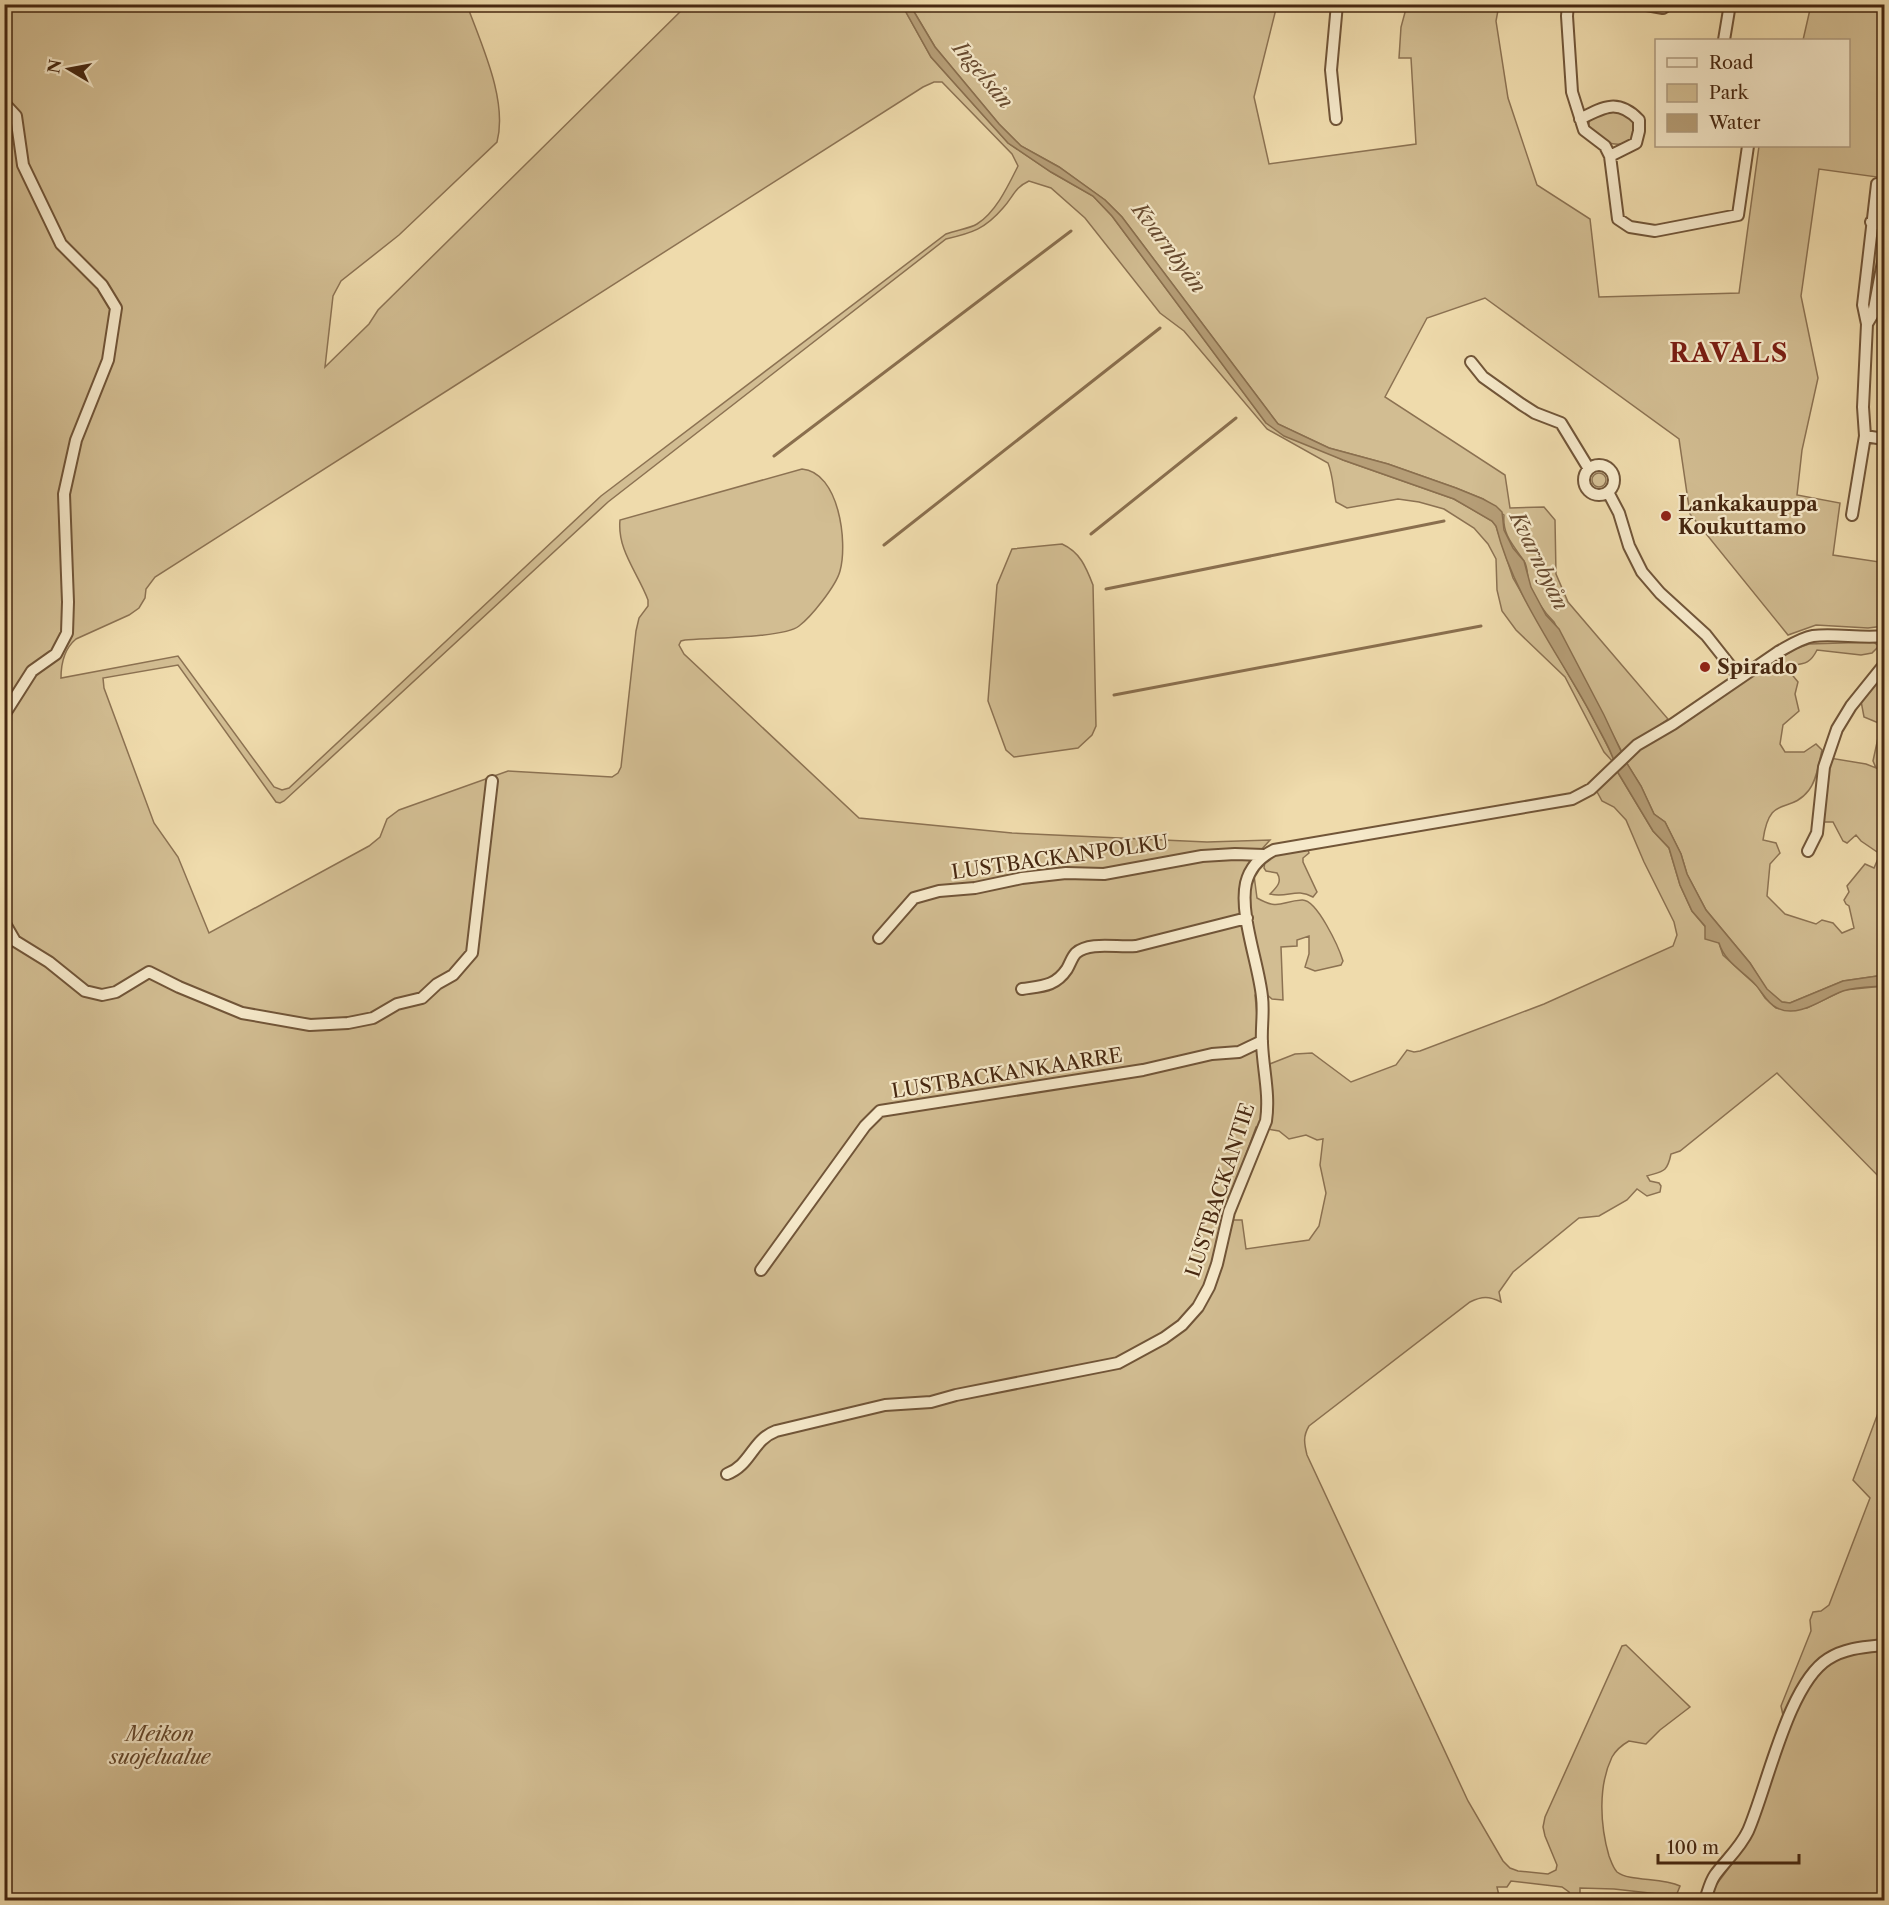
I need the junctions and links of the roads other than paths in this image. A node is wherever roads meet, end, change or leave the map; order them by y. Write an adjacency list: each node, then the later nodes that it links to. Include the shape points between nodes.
1 (1337, 4): 8 (street, via 1331,70)
2 (1568, 4): 9 (street, via 1572,92)
3 (1641, 4): 4 (street, via 1663,8)
4 (1669, 4)
5 (1730, 4): 6 (street)
6 (1724, 39)
7 (4, 103): 26 (street, via 16,116 23,165 61,244 102,285 116,308 108,360 76,440 64,494 67,633 56,654 32,671)
8 (1336, 119)
9 (1580, 119): 11 (street, via 1584,130 1605,146); 11 (street, via 1613,106 1640,120 1636,143)
10 (1748, 147): 11 (street, via 1738,215 1655,231 1630,227 1618,219)
11 (1610, 156)
12 (1877, 184): 13 (street)
13 (1871, 222): 14 (street); 16 (street, via 1863,305)
14 (1884, 225)
15 (1884, 257): 16 (street, via 1874,314)
16 (1867, 324): 18 (street)
17 (1471, 362): 20 (street, via 1483,377 1521,404 1560,423)
18 (1865, 436): 19 (street); 22 (street)
19 (1884, 440)
20 (1588, 469): 21 (street, via 1584,483 1589,492); 21 (street, via 1602,465 1611,470 1614,484)
21 (1608, 492): 25 (street, via 1642,572 1706,635)
22 (1852, 515)
23 (1884, 636): 25 (street, via 1810,637 1778,652)
24 (1884, 665): 28 (street, via 1837,729 1824,767 1817,833)
25 (1740, 678): 29 (street, via 1627,753 1591,789 1572,798)
26 (4, 715)
27 (492, 781): 31 (street, via 472,953 453,975 422,998 397,1004 373,1018 310,1026 242,1013 149,972 116,992 102,995 85,991 15,940)
28 (1808, 851)
29 (1264, 855): 30 (street, LUSTBACKANTIE, via 1246,882); 32 (street, LUSTBACKANPOLKU, via 1202,856 1104,874 1066,873 939,891 914,898)
30 (1247, 918): 33 (street, via 1136,946 1093,945 1076,953 1066,971 1051,985); 34 (street, LUSTBACKANTIE, via 1263,998)
31 (4, 922)
32 (879, 938)
33 (1022, 989)
34 (1262, 1041): 35 (street, LUSTBACKANKAARRE, via 1239,1052 1212,1054 1143,1070 880,1111 865,1126); 36 (street, LUSTBACKANTIE, via 1268,1090 1266,1120 1229,1212 1209,1287 1182,1325 1118,1363 931,1402 885,1405 776,1431 760,1440 741,1467)
35 (761, 1270)
36 (727, 1474)
37 (1884, 1645): 38 (street, via 1849,1649 1811,1674 1783,1731 1747,1832 1714,1877)
38 (1705, 1900)

